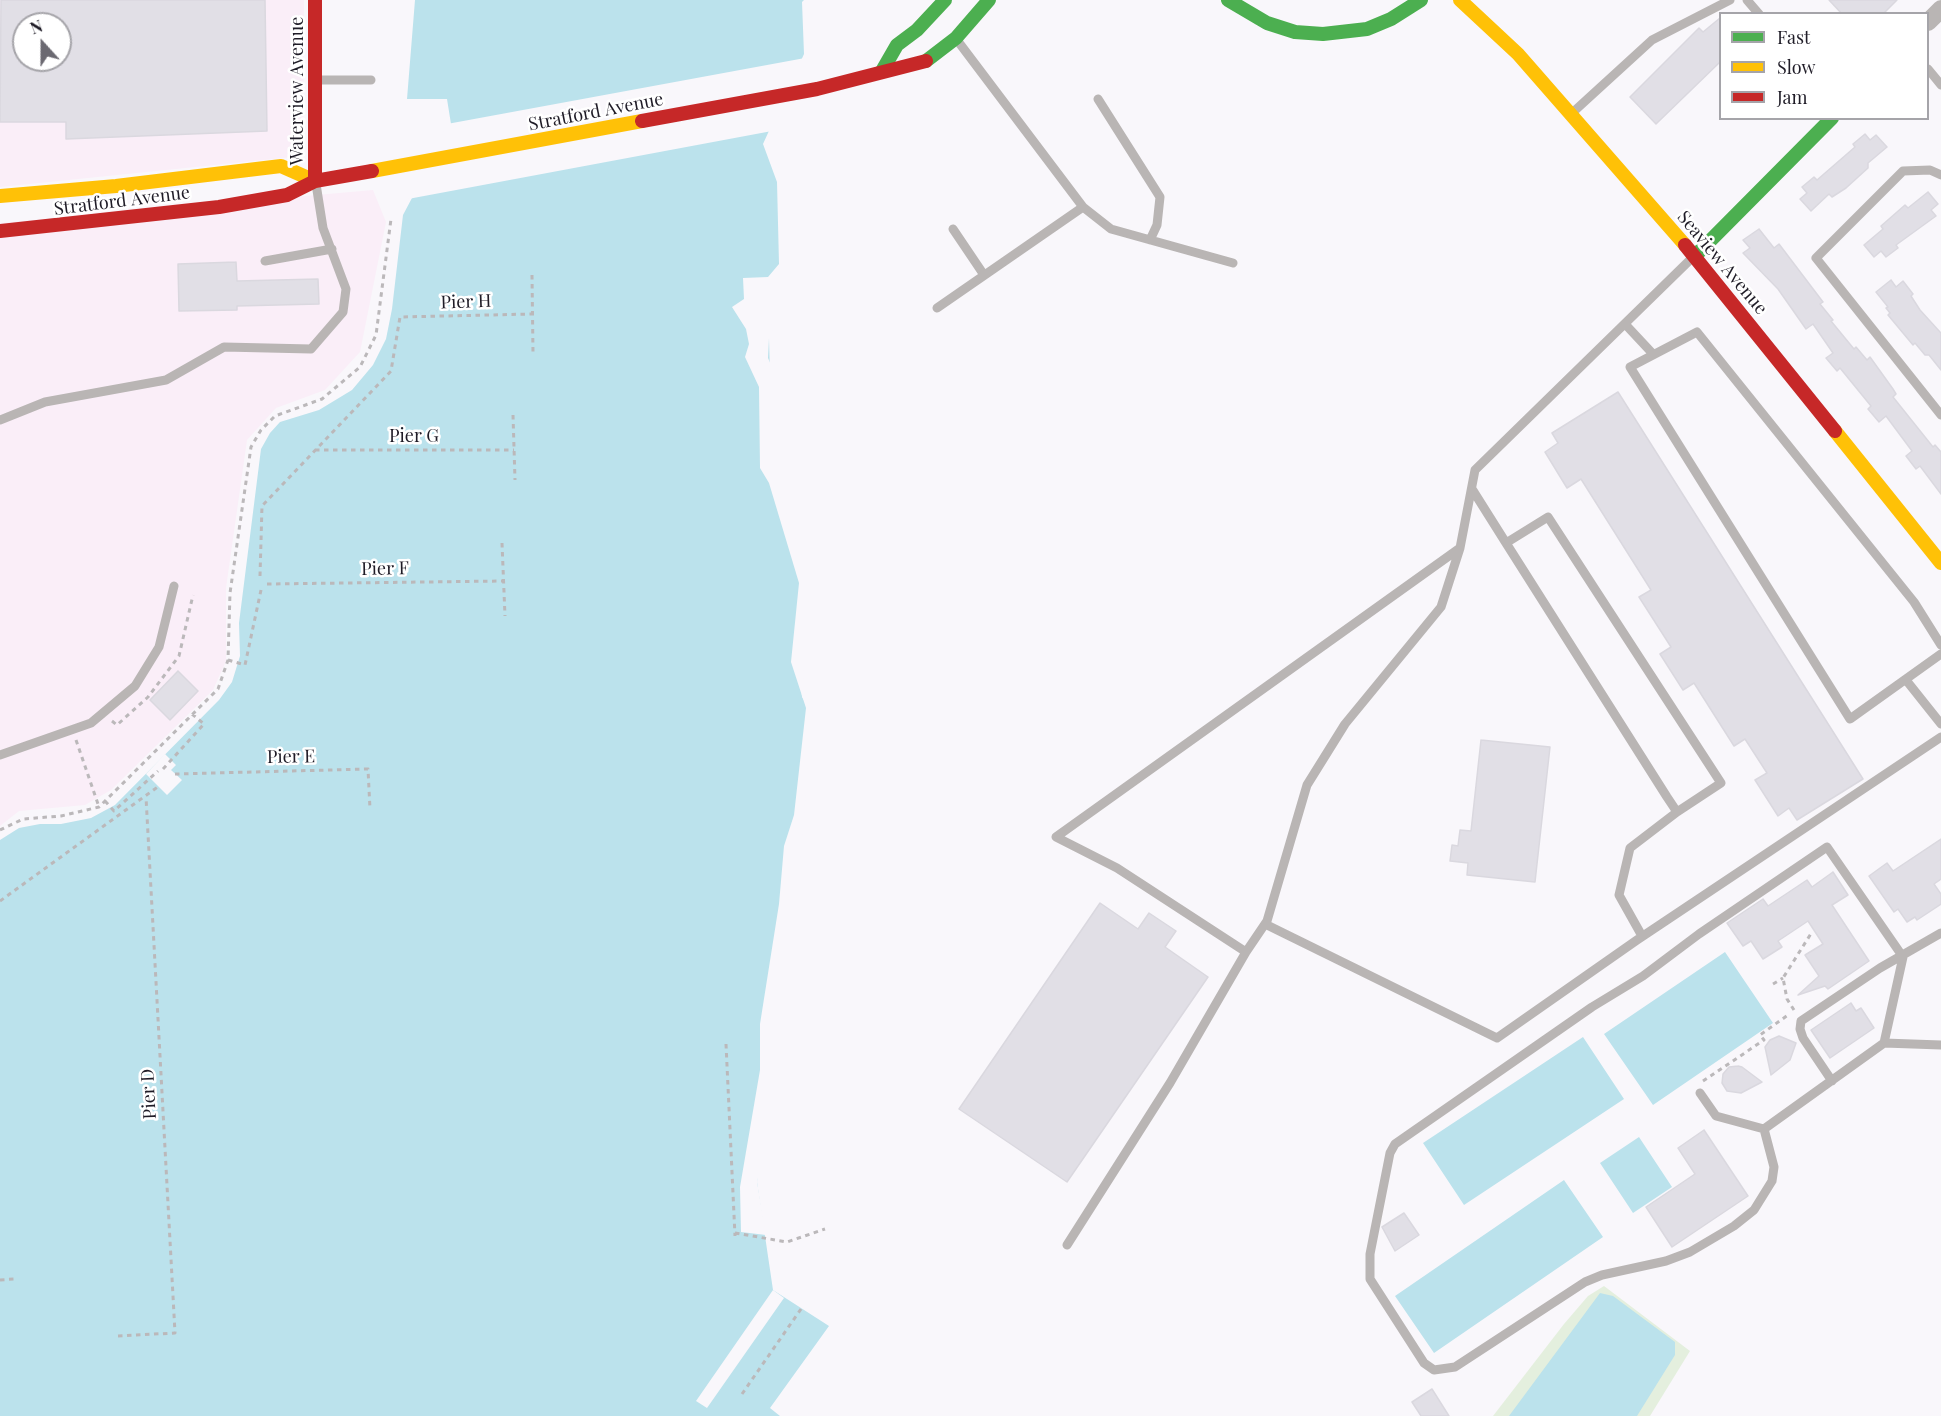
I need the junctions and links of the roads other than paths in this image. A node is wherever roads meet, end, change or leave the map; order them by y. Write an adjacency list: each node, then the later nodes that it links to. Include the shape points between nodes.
1 (315, 0): 13 (main road, Waterview Avenue)
2 (945, 0): 12 (main road, via 897,45)
3 (989, 0): 10 (main road, Stratford Avenue)
4 (1228, 0): 5 (main road, via 1267,23 1295,32 1323,34 1367,30 1391,20)
5 (1420, 0)
6 (1460, 0): 17 (main road, Seaview Avenue, via 1518,54)
7 (1730, 0): 17 (lane, via 1652,40)
8 (1747, 0): 9 (lane)
9 (1757, 12)
10 (956, 38): 12 (main road, Stratford Avenue, via 928,60); 22 (lane)
11 (1929, 70): 15 (lane)
12 (882, 71): 20 (main road, Stratford Avenue, via 816,89)
13 (316, 80): 14 (lane); 20 (main road, Waterview Avenue)
14 (371, 80)
15 (1941, 85)
16 (1098, 99): 25 (lane, via 1160,197 1157,225)
17 (1571, 114): 27 (main road, Seaview Avenue)
18 (1830, 120): 27 (main road)
19 (1941, 175): 34 (lane, via 1930,170 1903,171 1816,258)
20 (315, 182): 21 (main road, Stratford Avenue, via 281,166); 24 (main road, Stratford Avenue, via 287,195 219,207); 26 (lane, via 323,228)
21 (0, 196)
22 (1083, 207): 25 (lane, via 1111,229); 30 (lane)
23 (953, 229): 30 (lane)
24 (0, 231)
25 (1150, 240): 29 (lane)
26 (332, 249): 28 (lane); 35 (lane, via 346,289 343,312 311,349 224,347 165,380 45,402)
27 (1695, 256): 32 (lane); 39 (main road, Seaview Avenue)
28 (265, 261)
29 (1233, 263)
30 (984, 275): 31 (lane)
31 (937, 308)
32 (1625, 324): 33 (lane); 36 (lane, via 1475,470)
33 (1653, 354): 41 (lane, via 1697,332 1914,602); 43 (lane, via 1630,367 1639,384 1850,719)
34 (1941, 415)
35 (0, 420)
36 (1472, 489): 37 (lane); 38 (lane)
37 (1506, 543): 47 (lane); 47 (lane, via 1548,517 1721,783)
38 (1460, 548): 48 (lane, via 1441,608 1345,724 1307,785); 51 (lane, via 1056,837 1117,868)
39 (1941, 563)
40 (174, 586): 46 (lane, via 159,647 135,686 98,718)
41 (1941, 645)
42 (1941, 654): 43 (lane)
43 (1906, 680): 44 (lane)
44 (1941, 724)
45 (1941, 737): 50 (lane)
46 (0, 755)
47 (1677, 812): 50 (lane, via 1630,848 1619,895)
48 (1265, 924): 50 (lane, via 1497,1038); 51 (lane)
49 (1941, 933): 52 (lane)
50 (1642, 936)
51 (1246, 952): 58 (lane, via 1170,1083)
52 (1903, 957): 53 (lane); 55 (lane, via 1801,1021 1803,1038); 57 (lane, via 1827,847 1395,1144 1370,1254 1370,1279 1424,1363 1434,1370 1455,1367 1585,1282 1690,1252 1734,1226 1754,1210 1772,1181 1774,1167)
53 (1884, 1043): 54 (lane); 55 (lane)
54 (1941, 1045)
55 (1832, 1080): 57 (lane)
56 (1698, 1089): 57 (lane, via 1716,1116)
57 (1764, 1129)
58 (1067, 1245)

